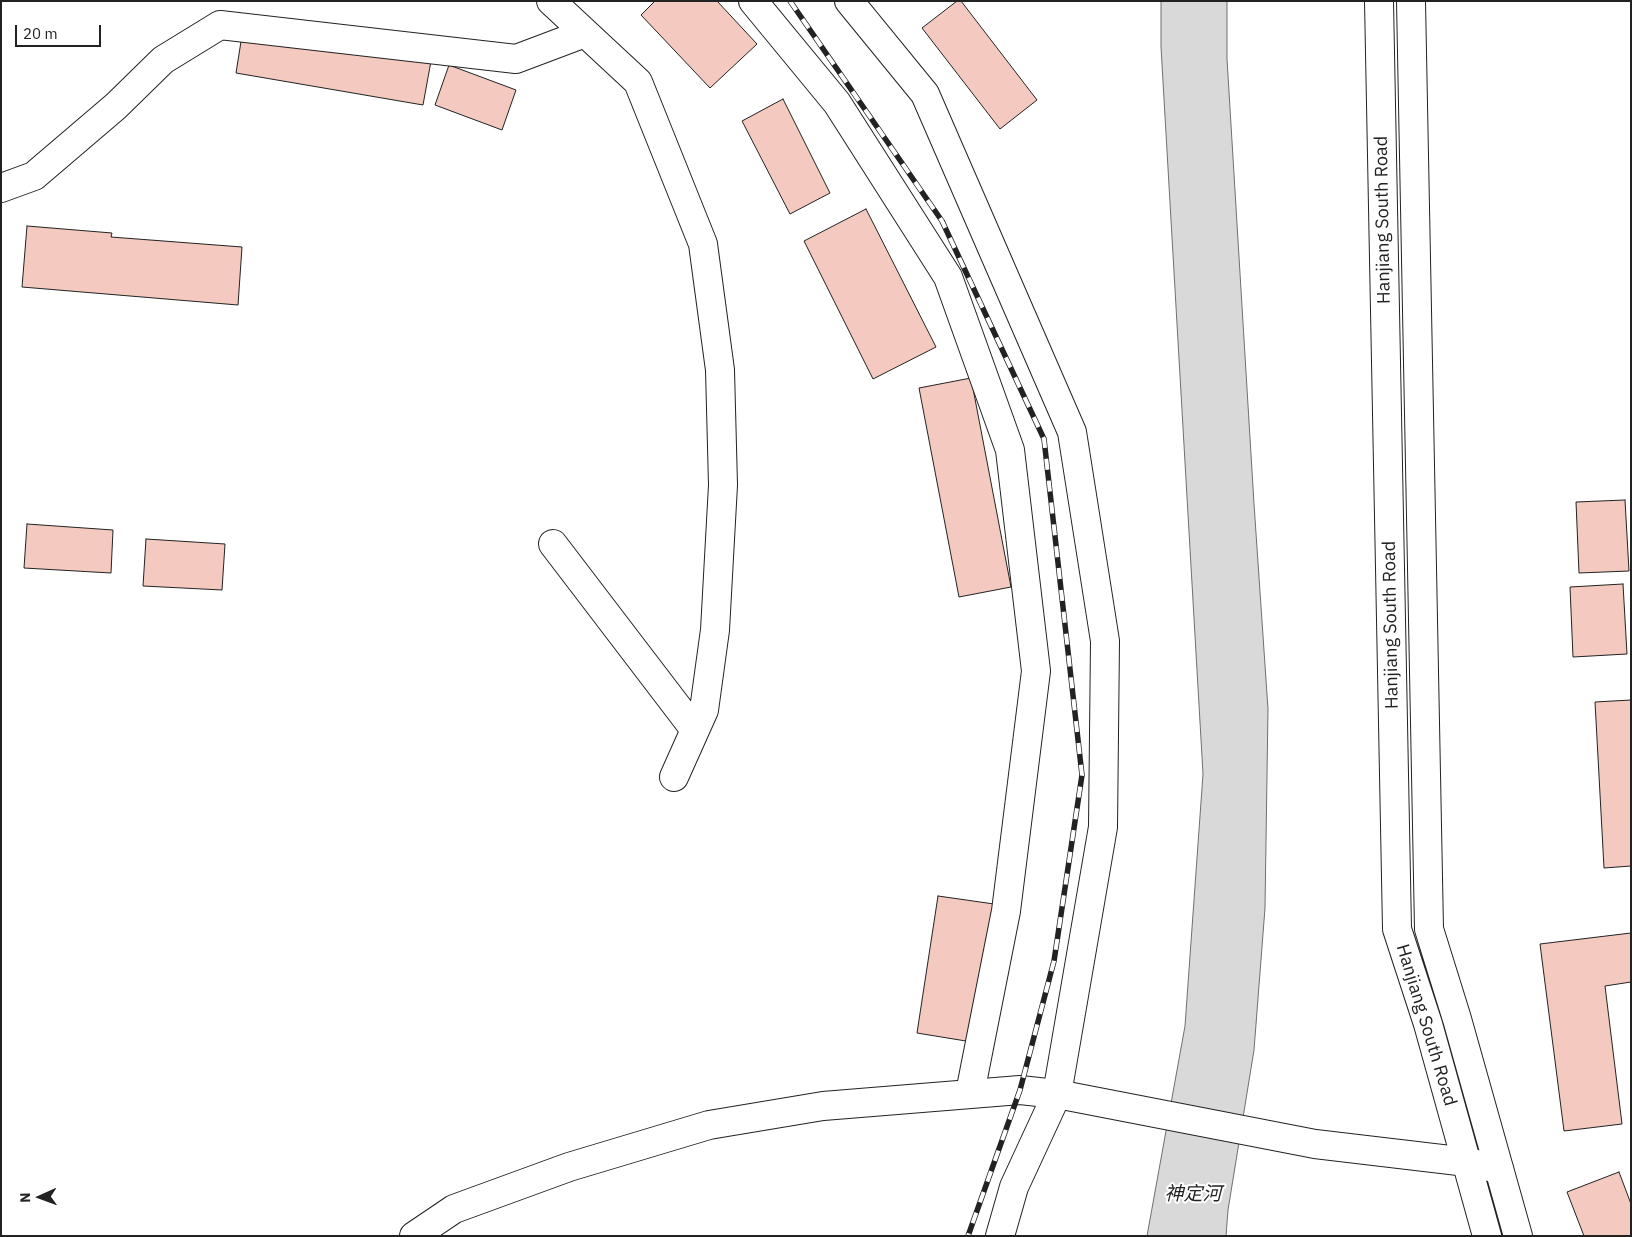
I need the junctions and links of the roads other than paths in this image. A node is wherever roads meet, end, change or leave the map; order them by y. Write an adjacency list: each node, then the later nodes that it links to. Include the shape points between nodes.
1 (551, 1): 6 (main road)
2 (753, 1): 11 (main road, via 837,103 948,276 1010,450 1036,671 1006,911)
3 (849, 1): 12 (main road, via 925,94 1072,432 1105,641 1103,827)
4 (1378, 1): 13 (main road, Hanjiang South Road, via 1397,929)
5 (1411, 1): 14 (main road, Hanjiang South Road, via 1429,929)
6 (585, 33): 7 (main road, via 516,59 220,25 163,60 116,106 34,176); 9 (main road, via 638,82 704,244 720,370 723,485 714,630 704,710)
7 (1, 188)
8 (553, 544): 9 (main road)
9 (695, 730): 10 (main road)
10 (674, 777)
11 (970, 1094): 12 (main road, via 1020,1090); 15 (main road, via 823,1106 709,1126 569,1167 454,1209)
12 (1056, 1094): 13 (main road, via 1315,1144); 16 (main road, via 1014,1187)
13 (1467, 1162): 14 (main road); 17 (main road, Hanjiang South Road)
14 (1499, 1169): 18 (main road, Hanjiang South Road)
15 (414, 1236)
16 (1000, 1236)
17 (1486, 1236)
18 (1518, 1236)

